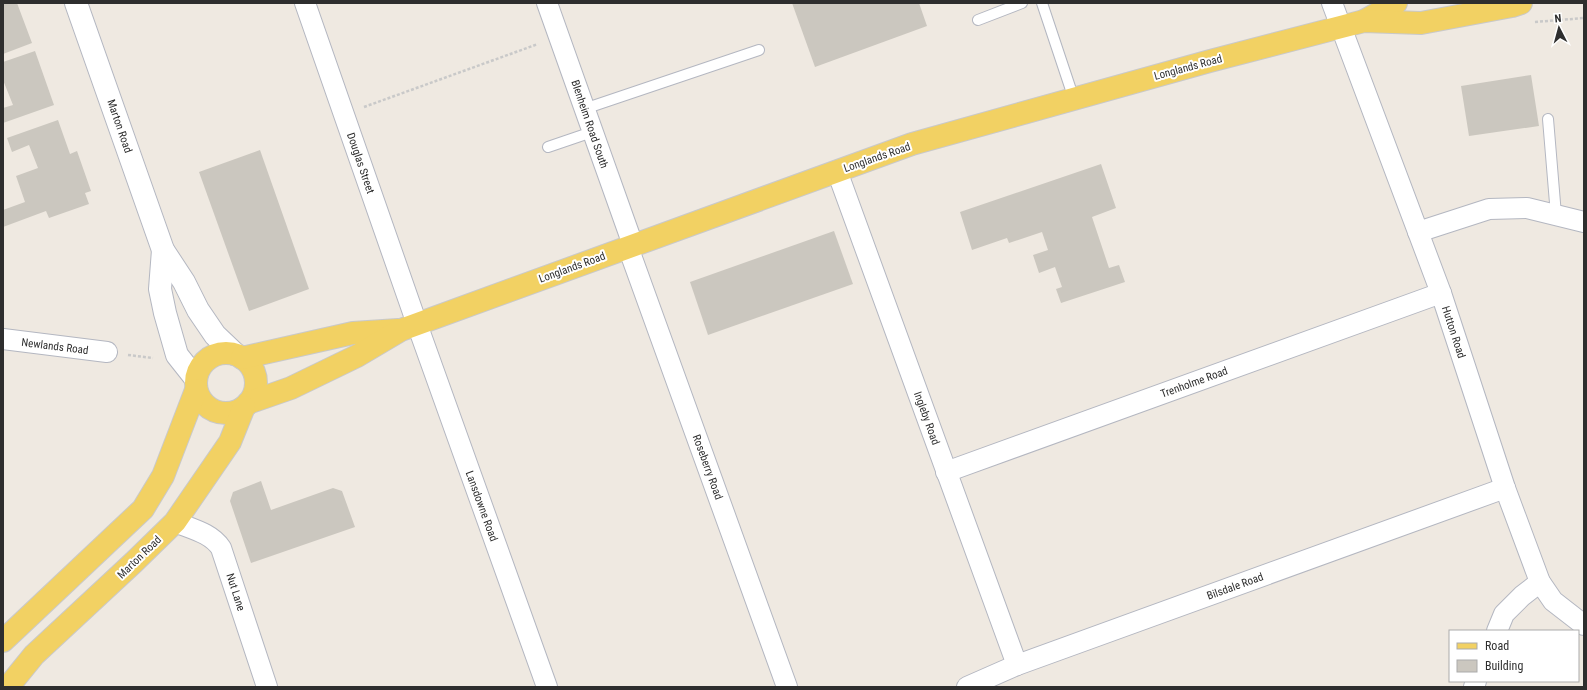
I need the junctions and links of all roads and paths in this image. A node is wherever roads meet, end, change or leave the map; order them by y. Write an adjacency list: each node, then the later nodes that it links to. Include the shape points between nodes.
1 (76, 3): 27 (street, Marton Road)
2 (305, 3): 18 (street, Douglas Street)
3 (547, 3): 14 (street, Blenheim Road South)
4 (1022, 3): 11 (lane)
5 (1042, 3): 16 (lane)
6 (1332, 3): 13 (street, Hutton Road)
7 (1396, 3): 12 (main road, Longlands Road)
8 (1521, 3): 12 (main road, Longlands Road, via 1421,23)
9 (1584, 18): 10 (path)
10 (1556, 19)
11 (978, 20)
12 (1364, 21): 13 (main road, Longlands Road)
13 (1341, 26): 16 (main road, Longlands Road); 25 (street, Hutton Road)
14 (559, 37): 17 (street, Blenheim Road South); 18 (path)
15 (759, 50): 17 (lane)
16 (1074, 99): 22 (main road, Longlands Road, via 912,144)
17 (584, 109): 20 (street, Blenheim Road South)
18 (344, 114): 29 (street, Douglas Street)
19 (1548, 119): 23 (lane)
20 (592, 132): 21 (lane); 26 (street, Blenheim Road South)
21 (548, 147)
22 (837, 171): 26 (main road, Longlands Road); 35 (street, Ingleby Road)
23 (1556, 215): 24 (street); 25 (street, via 1527,208 1489,209)
24 (1583, 221)
25 (1418, 232): 28 (street, Hutton Road)
26 (631, 246): 29 (main road, Longlands Road); 46 (street, Roseberry Road, via 669,360)
27 (163, 250): 32 (street, Marton Road, via 215,335); 33 (street, Marton Road, via 160,289 165,314 177,355)
28 (1441, 293): 35 (street, Trenholme Road); 36 (street, Hutton Road)
29 (409, 327): 32 (main road, Longlands Road, via 353,333); 34 (main road, Longlands Road, via 291,388); 45 (street, Lansdowne Road)
30 (3, 339): 31 (street, Newlands Road)
31 (107, 352)
32 (238, 356): 33 (main road, via 224,353 214,355 205,361 199,369); 34 (main road, Marton Road, via 250,365 255,374 254,394)
33 (196, 384): 34 (main road, Marton Road, via 200,399 206,407 216,412 236,412); 41 (main road, via 163,476 143,509)
34 (246, 405): 37 (main road, Marton Road, via 230,442)
35 (946, 472): 42 (street, Ingleby Road)
36 (1505, 488): 38 (street, Hutton Road); 42 (street, Bilsdale Road)
37 (175, 522): 43 (main road, Marton Road, via 34,654); 44 (street, Nut Lane, via 209,536 221,548)
38 (1540, 582): 39 (street, Hutton Road, via 1553,601); 40 (street, via 1504,614)
39 (1584, 625)
40 (1497, 630)
41 (3, 641)
42 (1017, 664): 47 (street, Bilsdale Road)
43 (8, 687)
44 (267, 687)
45 (547, 687)
46 (787, 687)
47 (966, 687)

